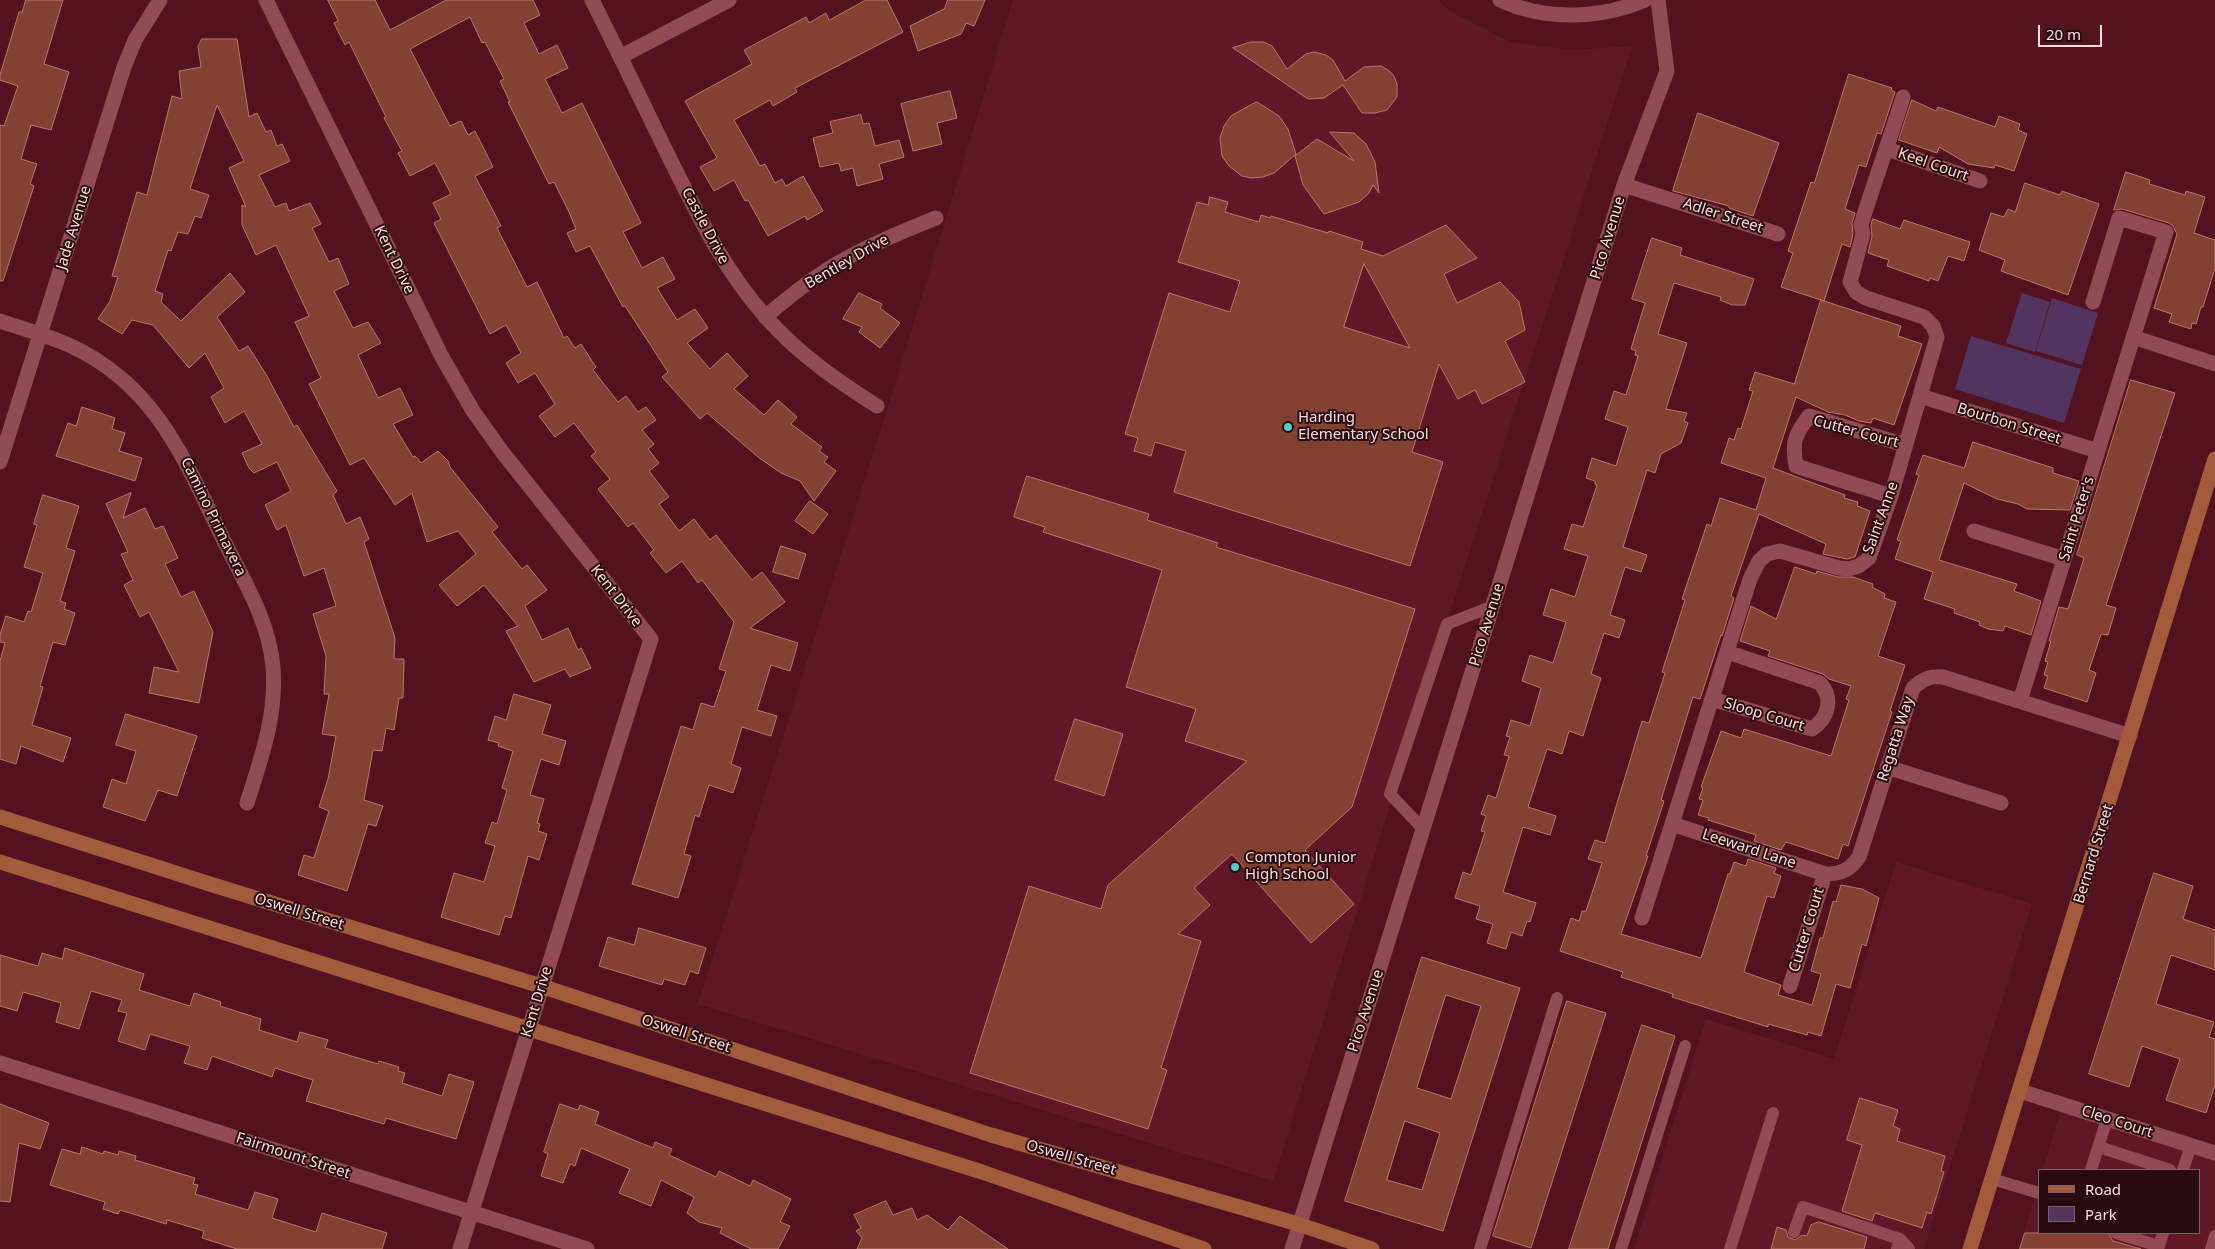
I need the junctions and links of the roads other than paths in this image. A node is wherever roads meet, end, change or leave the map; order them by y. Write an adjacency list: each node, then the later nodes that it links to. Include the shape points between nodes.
1 (160, 0): 18 (street, Jade Avenue, via 135,40 124,67)
2 (266, 0): 44 (street, Kent Drive, via 442,357 473,411 502,453 651,639)
3 (592, 0): 8 (street, Castle Drive)
4 (729, 0): 8 (street)
5 (1500, 0): 6 (street, via 1540,13 1572,16 1628,7)
6 (1645, 0)
7 (1658, 0): 12 (street, Pico Avenue, via 1667,71)
8 (620, 57): 16 (street, Castle Drive, via 710,240 734,278)
9 (1903, 97): 10 (street)
10 (1887, 149): 11 (street, Keel Court); 21 (street, Saint Anne, via 1880,161 1861,225 1863,234 1850,282 1856,292 1866,298 1924,317 1933,326 1935,347)
11 (1980, 181)
12 (1624, 185): 14 (street, Adler Street); 30 (street, Pico Avenue)
13 (936, 218): 16 (street, Bentley Drive, via 884,238 839,262 797,290)
14 (1778, 234)
15 (2093, 302): 19 (street, Saint Peter's, via 2119,218 2166,232)
16 (765, 317): 22 (street, Castle Drive, via 796,349 831,377)
17 (0, 321): 18 (street, Camino Primavera)
18 (41, 334): 26 (street, Jade Avenue); 36 (street, Camino Primavera, via 101,362 156,413 175,440 256,604 267,636 274,693 271,724)
19 (2133, 337): 20 (street); 24 (street, Saint Peter's)
20 (2215, 364)
21 (1920, 396): 23 (street, Saint Anne); 24 (street, Bourbon Street)
22 (877, 406)
23 (1905, 445): 27 (street, Saint Anne); 27 (street, Cutter Court, via 1810,416 1797,432 1793,448 1796,466)
24 (2098, 451): 29 (street, Saint Peter's)
25 (2215, 459): 34 (main road, Bernard Street)
26 (0, 462)
27 (1891, 496): 31 (street, Saint Anne, via 1868,558 1860,566 1848,570 1780,551 1759,560 1750,578)
28 (1974, 531): 29 (street)
29 (2064, 560): 33 (street, Saint Peter's)
30 (1493, 606): 40 (street, Pico Avenue); 40 (lane, via 1447,624 1390,794)
31 (1727, 652): 32 (street, Saint Anne); 32 (street, Sloop Court, via 1820,683 1826,690 1828,705 1822,723 1812,729)
32 (1712, 699): 39 (street, Saint Anne)
33 (2020, 701): 34 (street, Regatta Way); 35 (street, Regatta Way, via 1943,677 1932,676 1922,680 1913,688)
34 (2130, 736): 50 (main road, Bernard Street)
35 (1887, 767): 37 (street); 42 (street, Regatta Way, via 1859,856 1844,872)
36 (247, 803)
37 (2002, 803)
38 (0, 817): 44 (main road, Oswell Street)
39 (1672, 824): 42 (street, Leeward Lane); 43 (street, Saint Anne)
40 (1423, 829): 62 (street, Pico Avenue)
41 (0, 862): 47 (main road)
42 (1825, 874): 45 (street, Cutter Court)
43 (1642, 918)
44 (541, 986): 47 (street, Kent Drive); 62 (main road, Oswell Street, via 991,1136)
45 (1790, 986)
46 (1558, 998): 73 (lane)
47 (528, 1029): 61 (street, Kent Drive); 70 (main road, via 982,1172)
48 (1684, 1046): 74 (lane)
49 (0, 1063): 61 (street, Fairmount Street)
50 (2020, 1091): 52 (street, Cleo Court); 59 (main road, Bernard Street)
51 (1773, 1114): 75 (lane)
52 (2108, 1119): 53 (street, Cleo Court); 54 (lane)
53 (2191, 1145): 55 (street, Cleo Court); 58 (lane)
54 (2099, 1148): 56 (lane); 57 (lane)
55 (2215, 1153)
56 (2092, 1169)
57 (2167, 1169)
58 (2183, 1169)
59 (1992, 1179): 60 (lane); 77 (main road, Bernard Street)
60 (2038, 1194)
61 (471, 1212): 68 (street, Kent Drive); 69 (street, Fairmount Street)
62 (1298, 1224): 71 (street, Pico Avenue); 72 (main road, Oswell Street)
63 (1794, 1232): 67 (lane, via 1803,1207)
64 (2119, 1234): 65 (lane, via 2159,1246)
65 (2163, 1234)
66 (2215, 1236): 78 (lane)
67 (1899, 1244): 76 (lane)
68 (460, 1249)
69 (587, 1249)
70 (1204, 1249)
71 (1292, 1249)
72 (1372, 1249)
73 (1480, 1249)
74 (1621, 1249)
75 (1730, 1249)
76 (1909, 1249)
77 (1970, 1249)
78 (2211, 1249)

